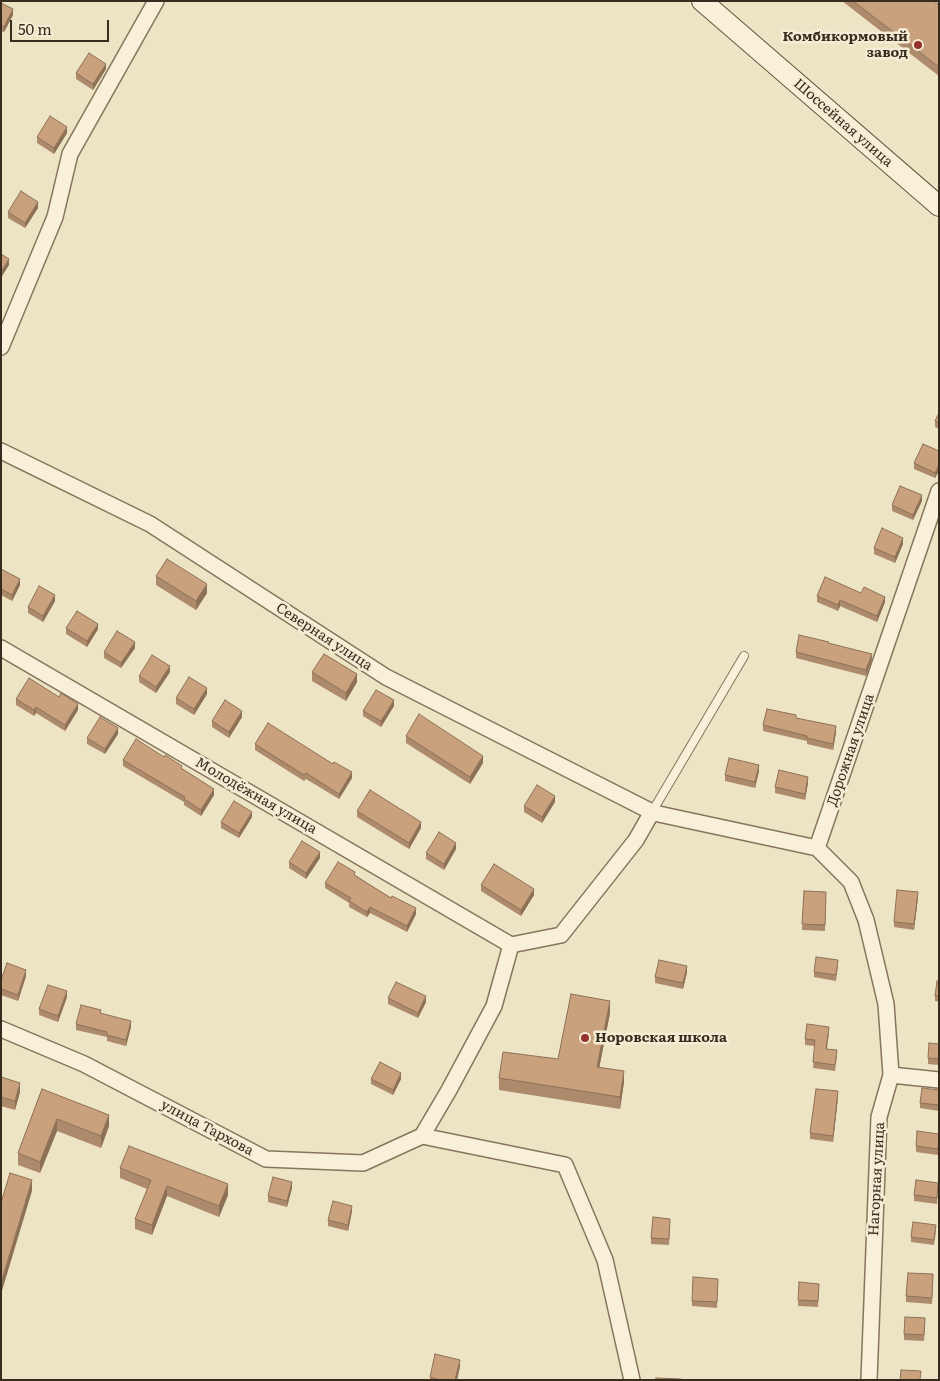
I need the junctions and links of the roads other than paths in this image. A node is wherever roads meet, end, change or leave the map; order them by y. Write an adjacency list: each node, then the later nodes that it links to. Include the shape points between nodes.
1 (156, 1): 4 (street, via 70,154 55,217)
2 (702, 1): 3 (main road, Шоссейная улица)
3 (939, 206)
4 (1, 347)
5 (1, 451): 9 (street, Северная улица, via 150,524 386,677)
6 (939, 491): 10 (street, Дорожная улица)
7 (1, 648): 11 (street, Молодёжная улица)
8 (744, 656): 9 (lane)
9 (652, 812): 10 (street); 11 (street, via 636,840 561,935)
10 (817, 848): 13 (street, Нагорная улица, via 851,882 866,920 886,1004)
11 (511, 945): 15 (street, via 494,1006)
12 (1, 1029): 15 (street, улица Тархова, via 84,1064 266,1159 362,1164)
13 (891, 1075): 14 (street); 17 (street, Нагорная улица, via 879,1117)
14 (939, 1080)
15 (422, 1136): 16 (street, via 565,1165 605,1260)
16 (632, 1380)
17 (869, 1380)

